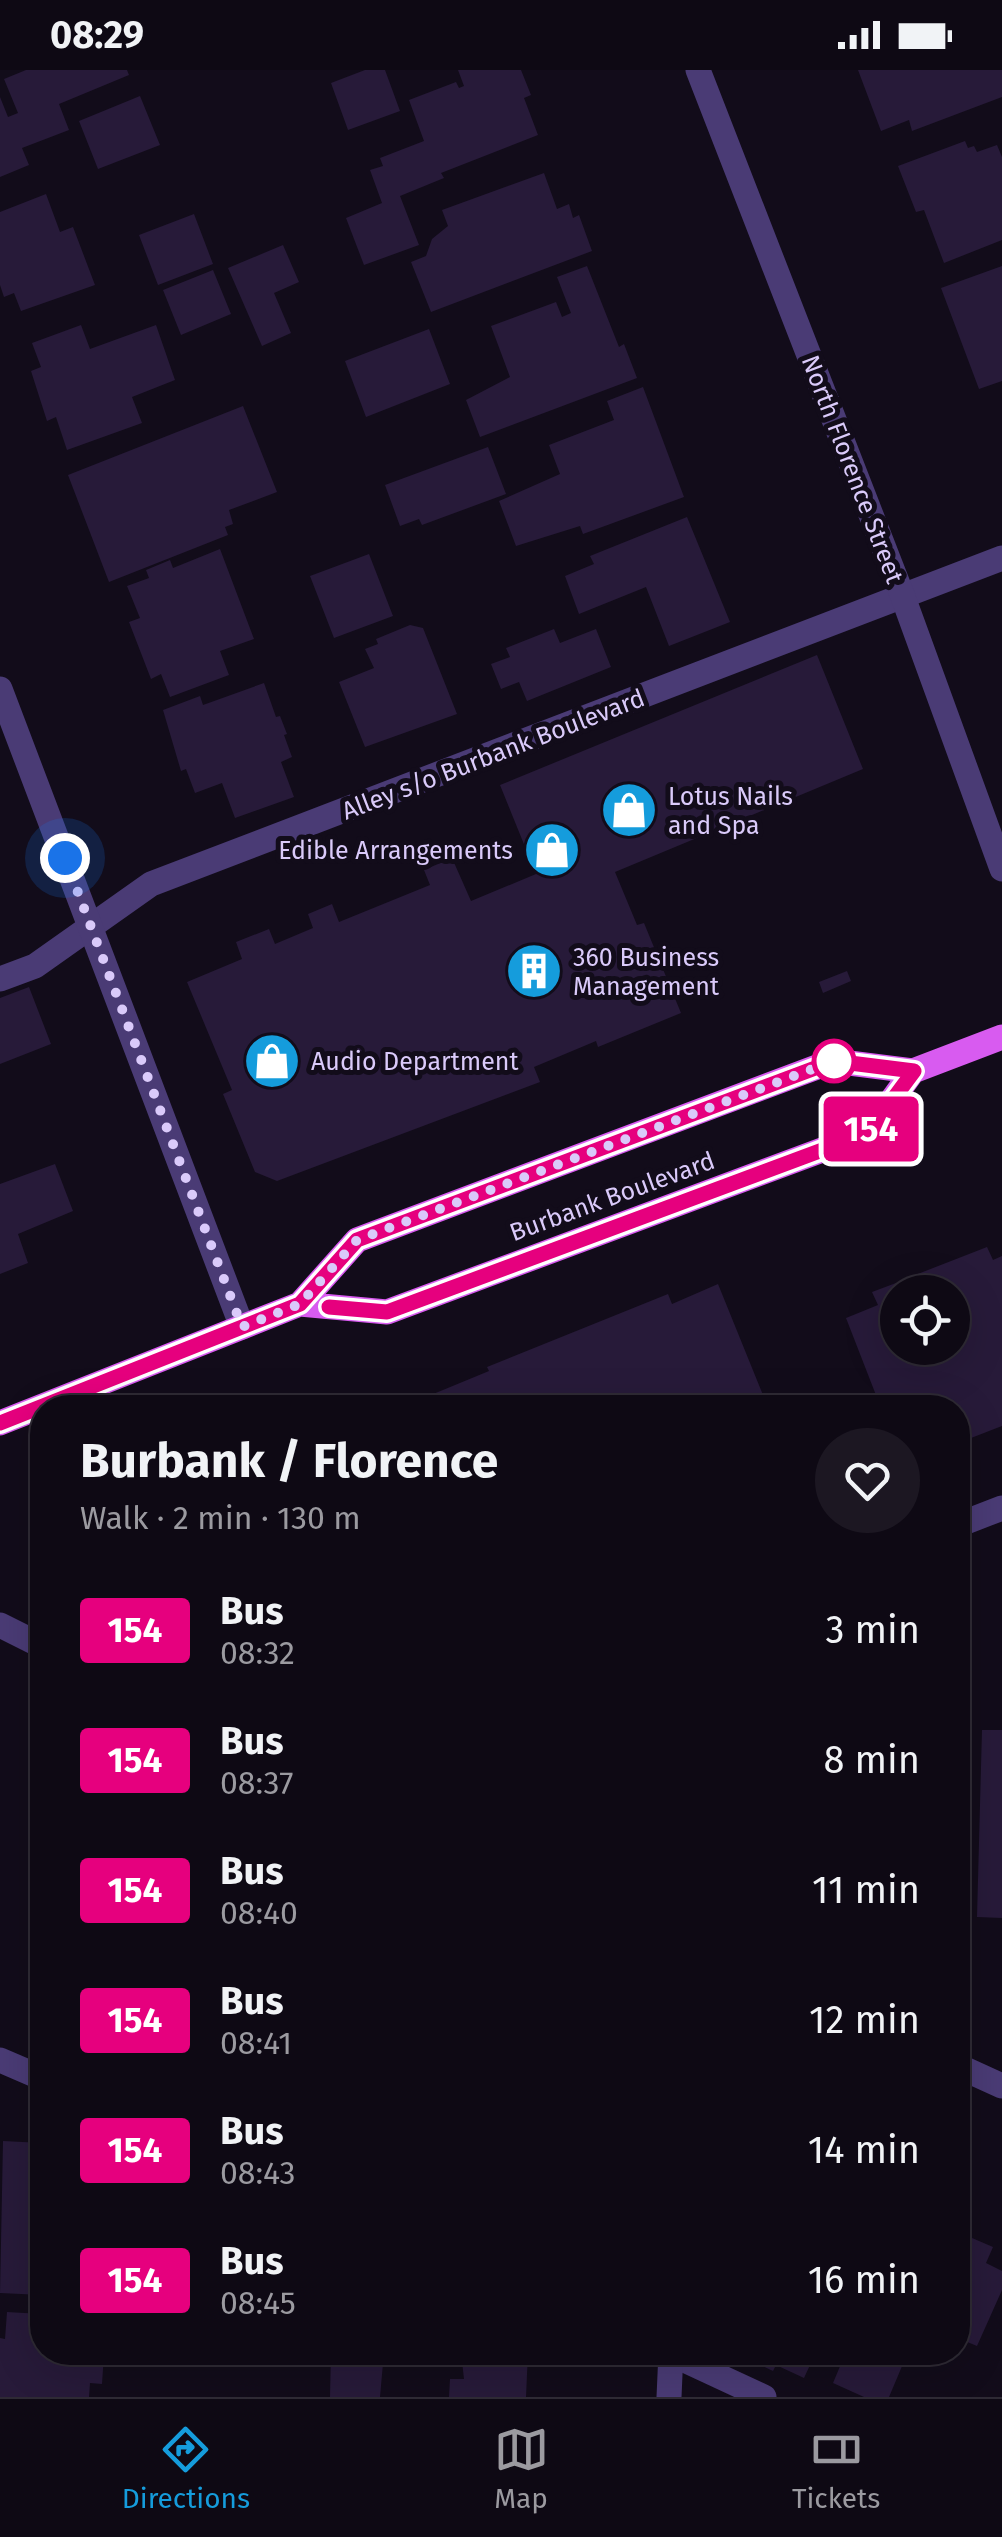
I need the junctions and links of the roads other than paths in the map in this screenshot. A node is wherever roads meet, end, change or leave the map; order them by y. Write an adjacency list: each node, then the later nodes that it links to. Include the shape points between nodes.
1 (698, 70): 3 (street, North Florence Street)
2 (1002, 558): 3 (street, Alley s/o Burbank Boulevard)
3 (903, 598): 5 (street, North Florence Street); 6 (street, Alley s/o Burbank Boulevard, via 151,884)
4 (0, 688): 6 (street)
5 (1002, 869)
6 (91, 926): 7 (street, Alley s/o Burbank Boulevard, via 35,966); 11 (street)
7 (0, 979)
8 (1002, 1037): 9 (main road, Burbank Boulevard)
9 (914, 1071): 10 (main road, Burbank Boulevard, via 834,1061 375,1233 357,1240); 10 (main road, Burbank Boulevard, via 868,1133 387,1312)
10 (300, 1304): 11 (main road, Burbank Boulevard)
11 (242, 1327): 12 (main road, Burbank Boulevard)
12 (71, 1395)
13 (30, 1411): 14 (main road, Burbank Boulevard)
14 (0, 1423)
15 (1002, 1508): 16 (street)
16 (970, 1520)
17 (0, 1625): 18 (street)
18 (30, 1640)
19 (0, 2060): 21 (street)
20 (970, 2071): 22 (street)
21 (30, 2073)
22 (1002, 2086)
23 (670, 2365): 25 (street)
24 (696, 2365): 26 (street)
25 (670, 2397)
26 (764, 2397)

